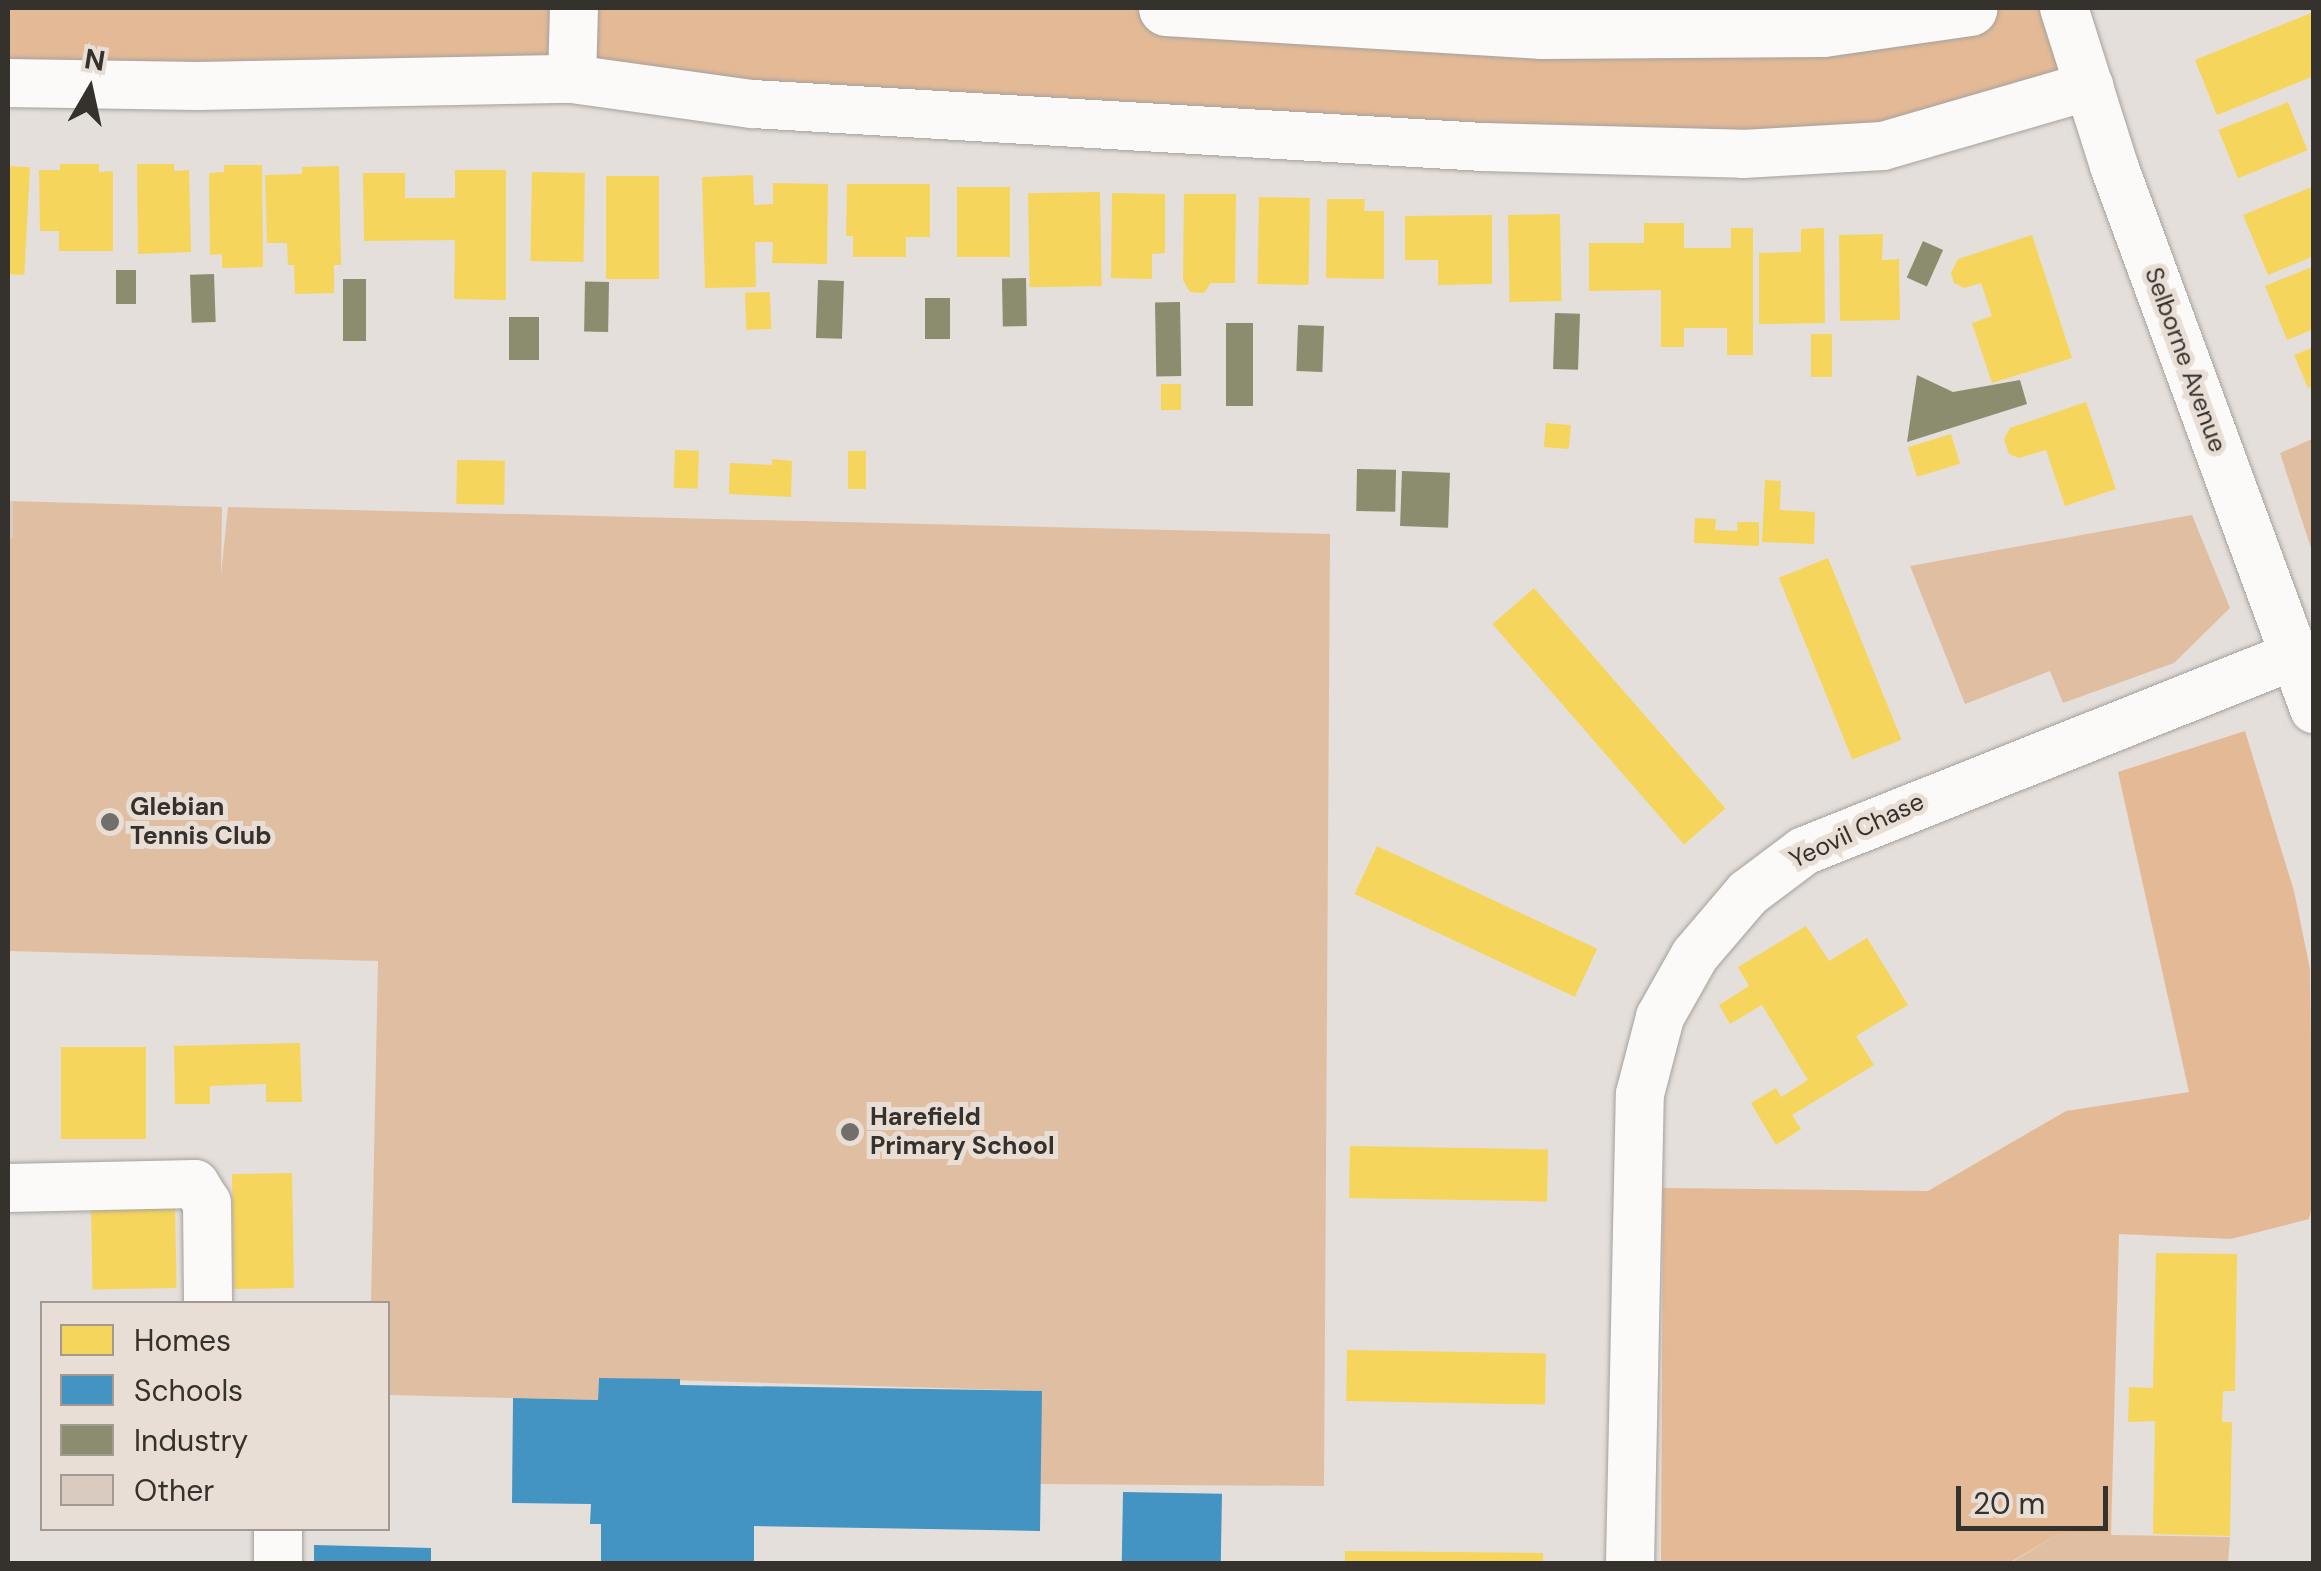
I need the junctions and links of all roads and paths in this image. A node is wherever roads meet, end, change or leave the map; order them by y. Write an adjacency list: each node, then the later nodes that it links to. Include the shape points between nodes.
1 (574, 8): 5 (street)
2 (1166, 8): 3 (street, via 1542,31 1822,29)
3 (1970, 8)
4 (2064, 8): 7 (street, Selborne Avenue)
5 (572, 79): 6 (street); 7 (street, via 753,104 1028,122 1743,154 1883,146)
6 (8, 83)
7 (2089, 86): 8 (street, Selborne Avenue)
8 (2293, 656): 9 (street, Selborne Avenue); 14 (street, Yeovil Chase, via 1804,851 1748,893 1695,954 1669,1000 1640,1094)
9 (2314, 709)
10 (8, 1188): 11 (street, via 195,1184 207,1202)
11 (208, 1301)
12 (278, 1531): 13 (street)
13 (278, 1564)
14 (1630, 1564)

